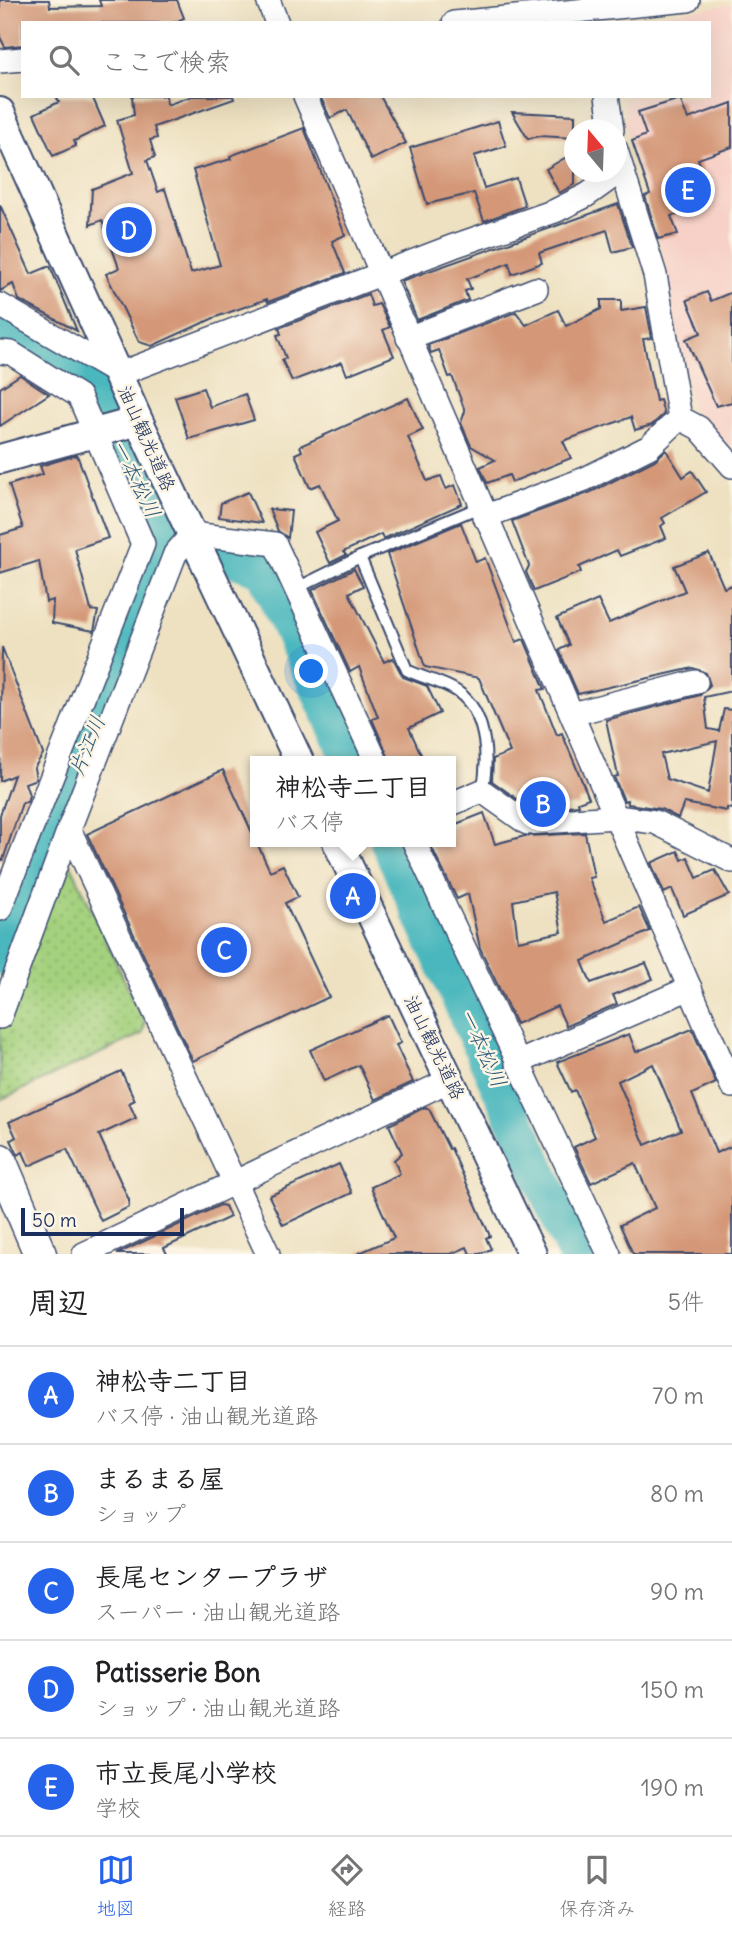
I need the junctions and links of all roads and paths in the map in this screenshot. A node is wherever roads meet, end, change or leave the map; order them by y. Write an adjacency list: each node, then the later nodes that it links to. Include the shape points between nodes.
1 (268, 0): 4 (street)
2 (688, 0): 3 (street)
3 (600, 16): 5 (street)
4 (277, 21)
5 (496, 21)
6 (21, 59): 7 (street)
7 (0, 61)
8 (306, 98): 14 (street)
9 (607, 98): 11 (street)
10 (0, 112): 19 (street, 油山観光道路)
11 (610, 119)
12 (599, 182): 14 (street, via 587,195 555,211)
13 (626, 182): 20 (street, via 655,275)
14 (381, 275): 17 (street); 19 (street)
15 (536, 289): 17 (street)
16 (0, 305): 19 (street)
17 (408, 338): 25 (street)
18 (0, 352): 22 (street, via 11,353 79,396)
19 (119, 374): 21 (street, 油山観光道路)
20 (680, 418): 24 (street, via 699,428); 25 (street, via 649,447 585,479)
21 (134, 421): 22 (street); 26 (street, 油山観光道路)
22 (98, 433): 23 (street); 40 (street, via 143,544)
23 (0, 459)
24 (732, 466)
25 (482, 512): 27 (lane); 30 (street)
26 (188, 540): 28 (street, via 275,544); 31 (street, 油山観光道路, via 212,577); 36 (street)
27 (360, 557): 28 (lane); 33 (lane, via 407,670 463,696 472,710 484,743 487,770)
28 (295, 589): 32 (street)
29 (696, 682): 30 (street)
30 (572, 714): 35 (street)
31 (297, 756)
32 (374, 756)
33 (482, 791): 34 (street); 35 (street, via 527,823)
34 (456, 802)
35 (616, 817): 39 (street, via 654,822); 41 (street)
36 (69, 829): 42 (street); 47 (street)
37 (339, 847): 44 (street, 油山観光道路)
38 (416, 847): 43 (street)
39 (732, 861)
40 (0, 909)
41 (690, 988): 43 (street); 45 (street)
42 (0, 1017)
43 (517, 1063): 52 (street)
44 (452, 1079): 47 (street); 51 (street, 油山観光道路)
45 (732, 1086)
46 (0, 1160): 48 (main road)
47 (234, 1184): 49 (street); 50 (street)
48 (40, 1254)
49 (84, 1254)
50 (268, 1254)
51 (532, 1254)
52 (609, 1254)

